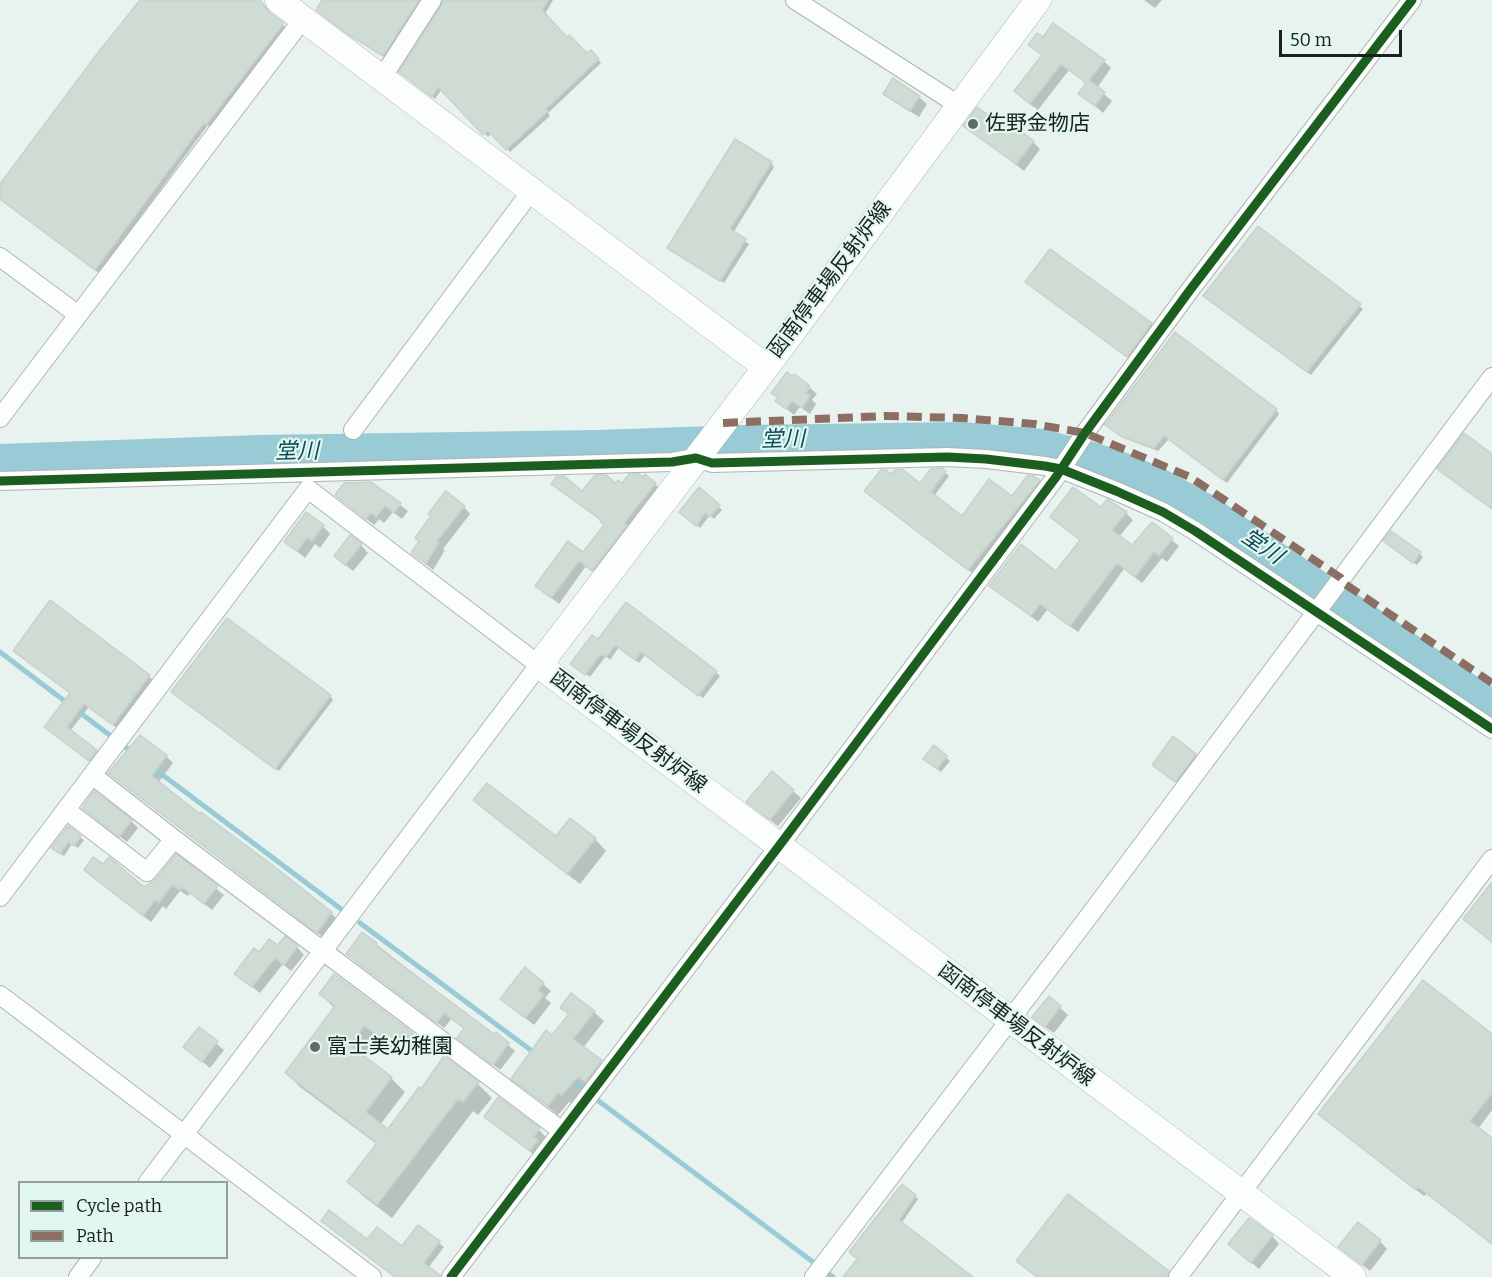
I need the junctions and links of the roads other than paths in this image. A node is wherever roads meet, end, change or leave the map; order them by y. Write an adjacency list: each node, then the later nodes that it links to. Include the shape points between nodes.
1 (278, 0): 6 (main road)
2 (432, 0): 7 (street)
3 (795, 0): 8 (street)
4 (1038, 0): 8 (main road, 函南停車場反射炉線)
5 (1412, 0): 17 (street, via 1190,290)
6 (303, 19): 7 (main road); 11 (street)
7 (382, 78): 9 (main road)
8 (960, 106): 12 (main road, 函南停車場反射炉線)
9 (532, 190): 12 (main road); 15 (street)
10 (0, 257): 11 (street)
11 (77, 315): 14 (street)
12 (766, 367): 16 (main road, 函南停車場反射炉線)
13 (1492, 377): 20 (street)
14 (0, 418)
15 (353, 430)
16 (696, 458): 17 (street, via 712,463 947,457); 18 (street); 21 (main road, 函南停車場反射炉線)
17 (1062, 467): 20 (street, via 1163,512); 26 (street)
18 (310, 480): 19 (street); 21 (street); 23 (street)
19 (0, 481)
20 (1318, 611): 22 (street); 31 (street)
21 (539, 665): 26 (main road, 函南停車場反射炉線); 29 (street)
22 (1492, 729)
23 (92, 775): 24 (street); 25 (street)
24 (66, 810): 25 (street, via 147,872); 28 (street)
25 (174, 839): 29 (street)
26 (779, 846): 31 (main road, 函南停車場反射炉線); 32 (street)
27 (1492, 859): 35 (street)
28 (0, 897)
29 (323, 952): 32 (street); 33 (street)
30 (0, 995): 33 (street)
31 (1009, 1019): 35 (main road, 函南停車場反射炉線); 40 (street)
32 (562, 1131): 39 (street)
33 (184, 1135): 34 (street); 38 (street)
34 (149, 1181)
35 (1241, 1193): 41 (street); 42 (main road, 函南停車場反射炉線)
36 (91, 1259): 37 (street)
37 (78, 1277)
38 (372, 1277)
39 (451, 1277)
40 (814, 1277)
41 (1178, 1277)
42 (1353, 1277)

